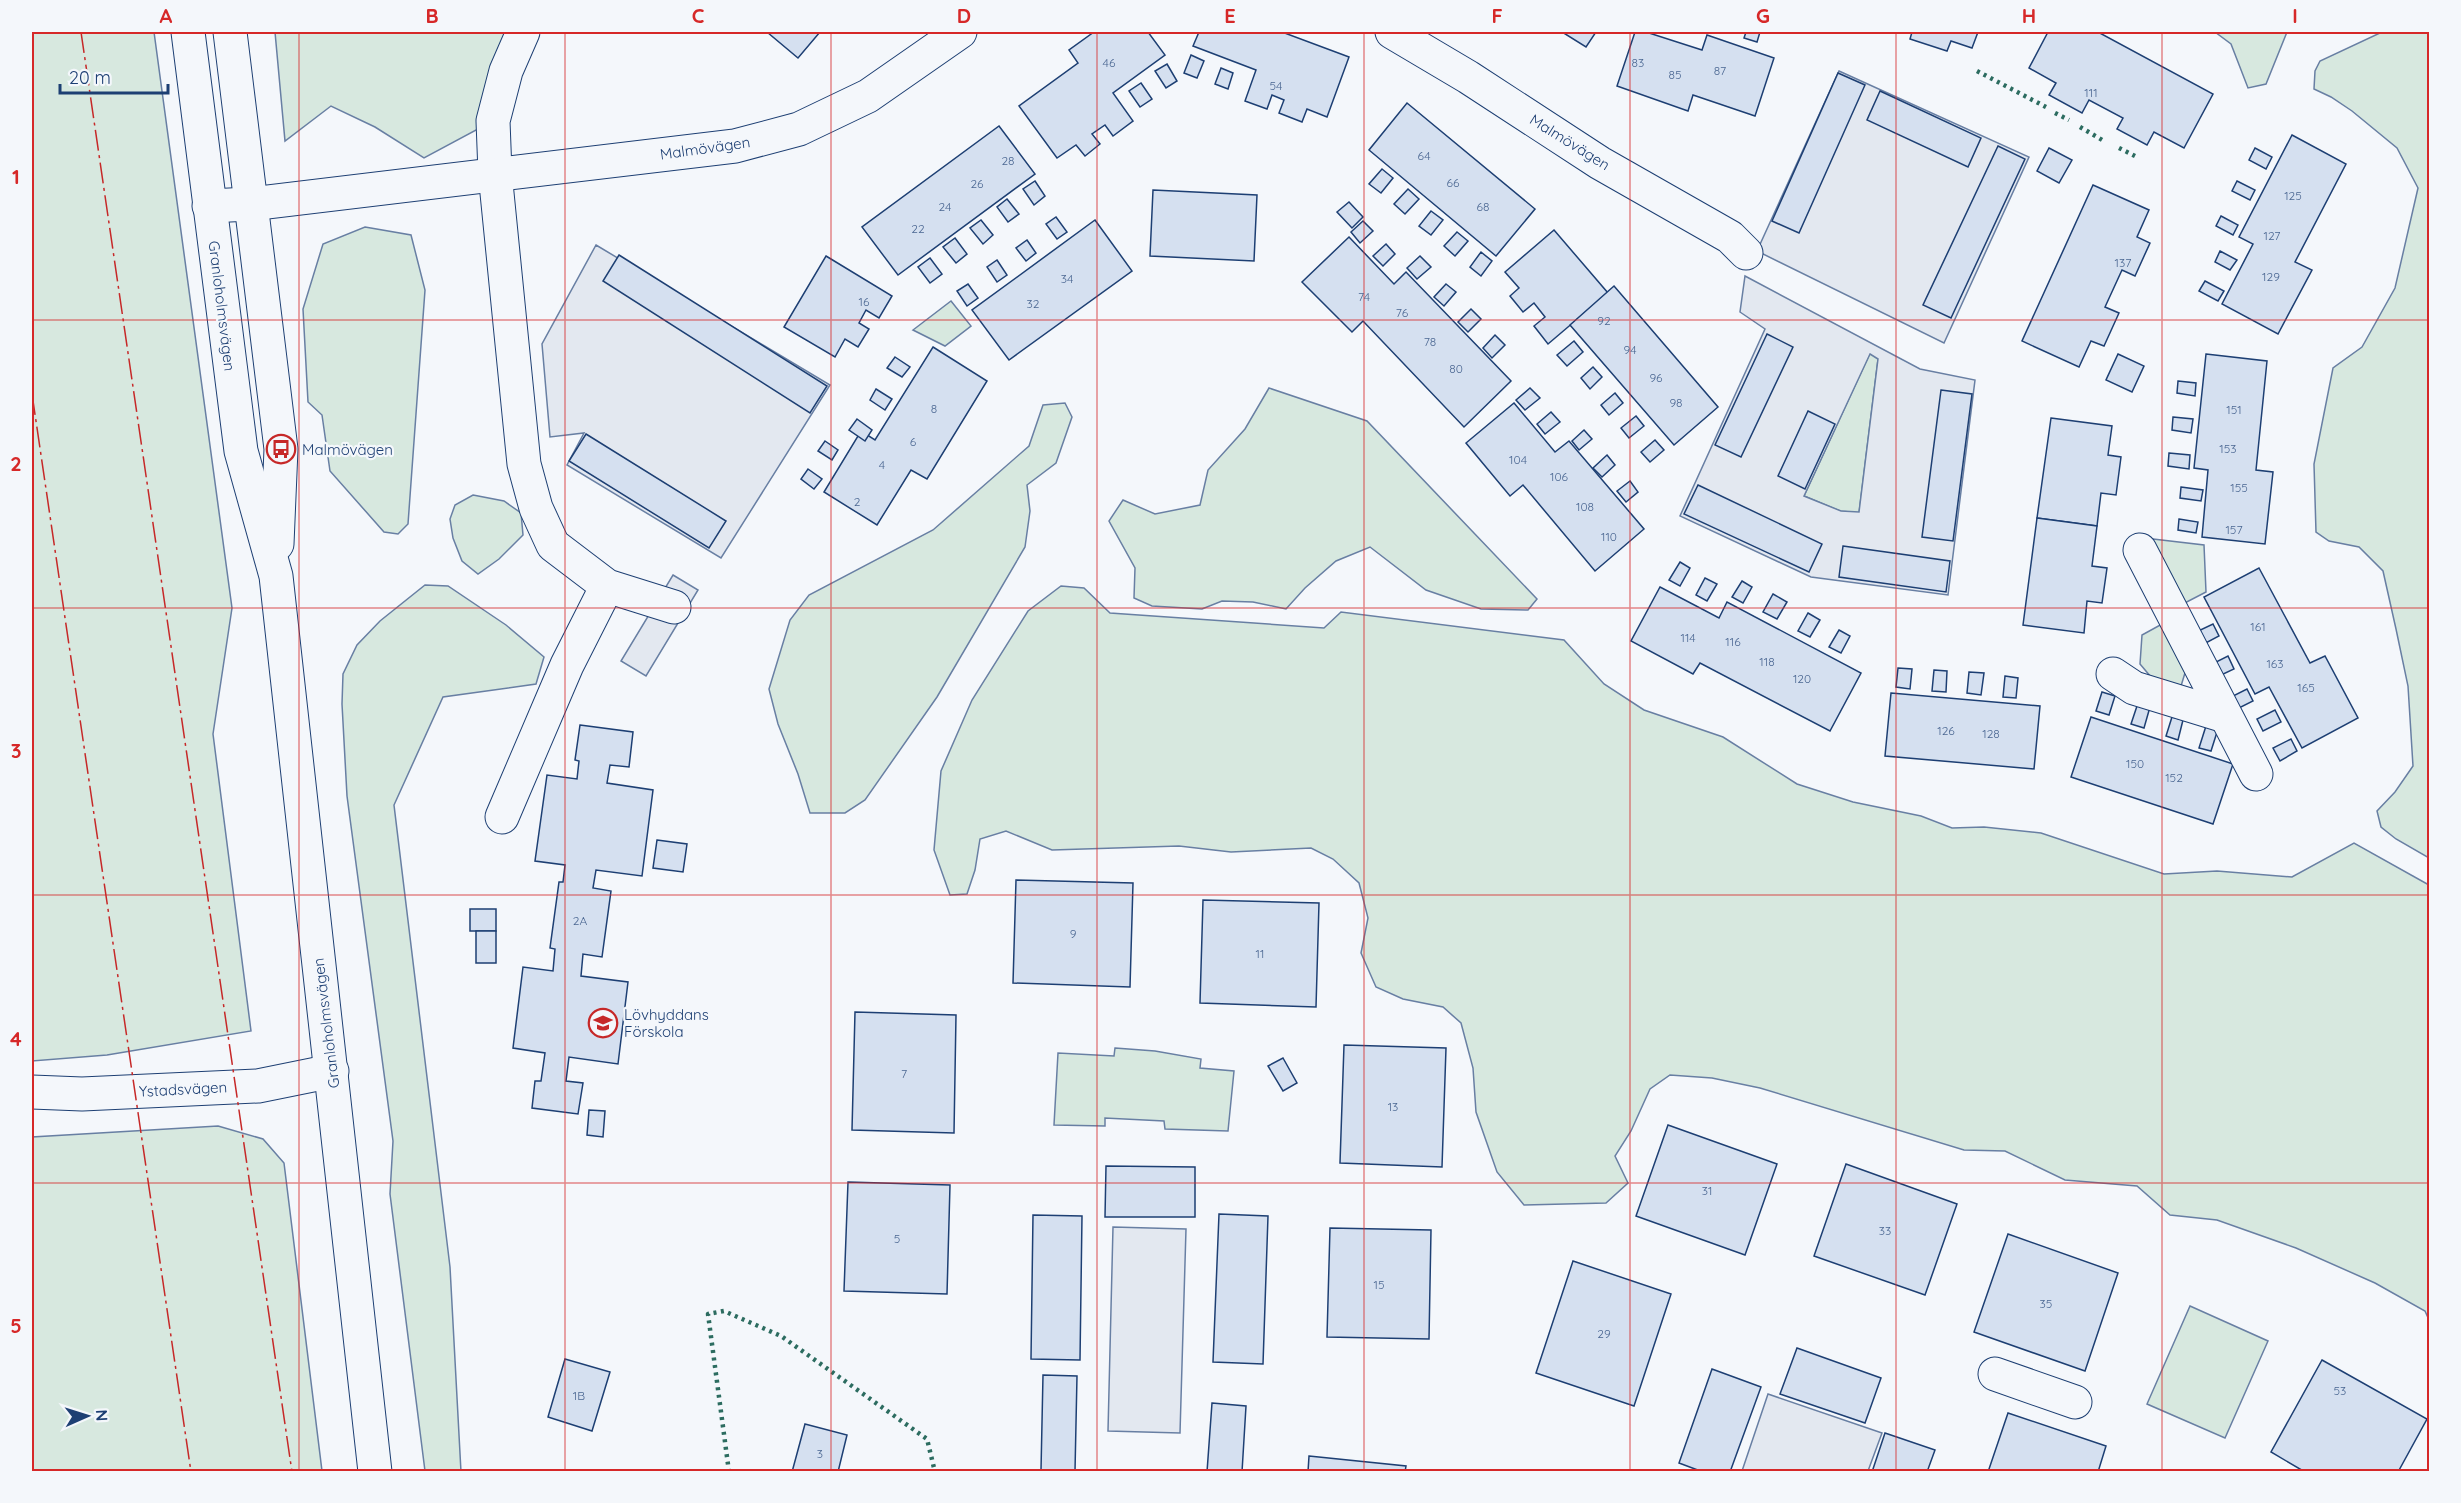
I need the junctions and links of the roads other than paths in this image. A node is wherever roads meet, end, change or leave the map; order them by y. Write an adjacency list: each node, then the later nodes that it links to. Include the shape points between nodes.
1 (188, 32): 8 (street, Granloholmsvägen)
2 (230, 32): 7 (street, Granloholmsvägen)
3 (523, 32): 6 (street, via 506,71 493,122)
4 (960, 32): 6 (street, Malmövägen, via 868,96 799,129 735,146)
5 (1392, 32): 9 (street, Malmövägen, via 1600,163 1730,237)
6 (495, 173): 7 (street, Malmövägen); 12 (street, via 524,464 553,545)
7 (250, 204): 8 (street, Malmövägen); 11 (street, Granloholmsvägen, via 281,449)
8 (209, 206): 11 (street, Granloholmsvägen, via 241,451)
9 (1746, 253)
10 (2140, 550): 15 (street)
11 (276, 576): 18 (street, Granloholmsvägen)
12 (607, 586): 13 (street); 17 (street, via 567,665)
13 (674, 607)
14 (2113, 674): 15 (street, via 2134,688)
15 (2225, 716): 16 (street)
16 (2256, 774)
17 (502, 817)
18 (332, 1071): 19 (street, Ystadsvägen, via 258,1086 82,1094); 22 (street, Granloholmsvägen)
19 (32, 1092)
20 (1995, 1374): 21 (street)
21 (2075, 1402)
22 (375, 1472)

